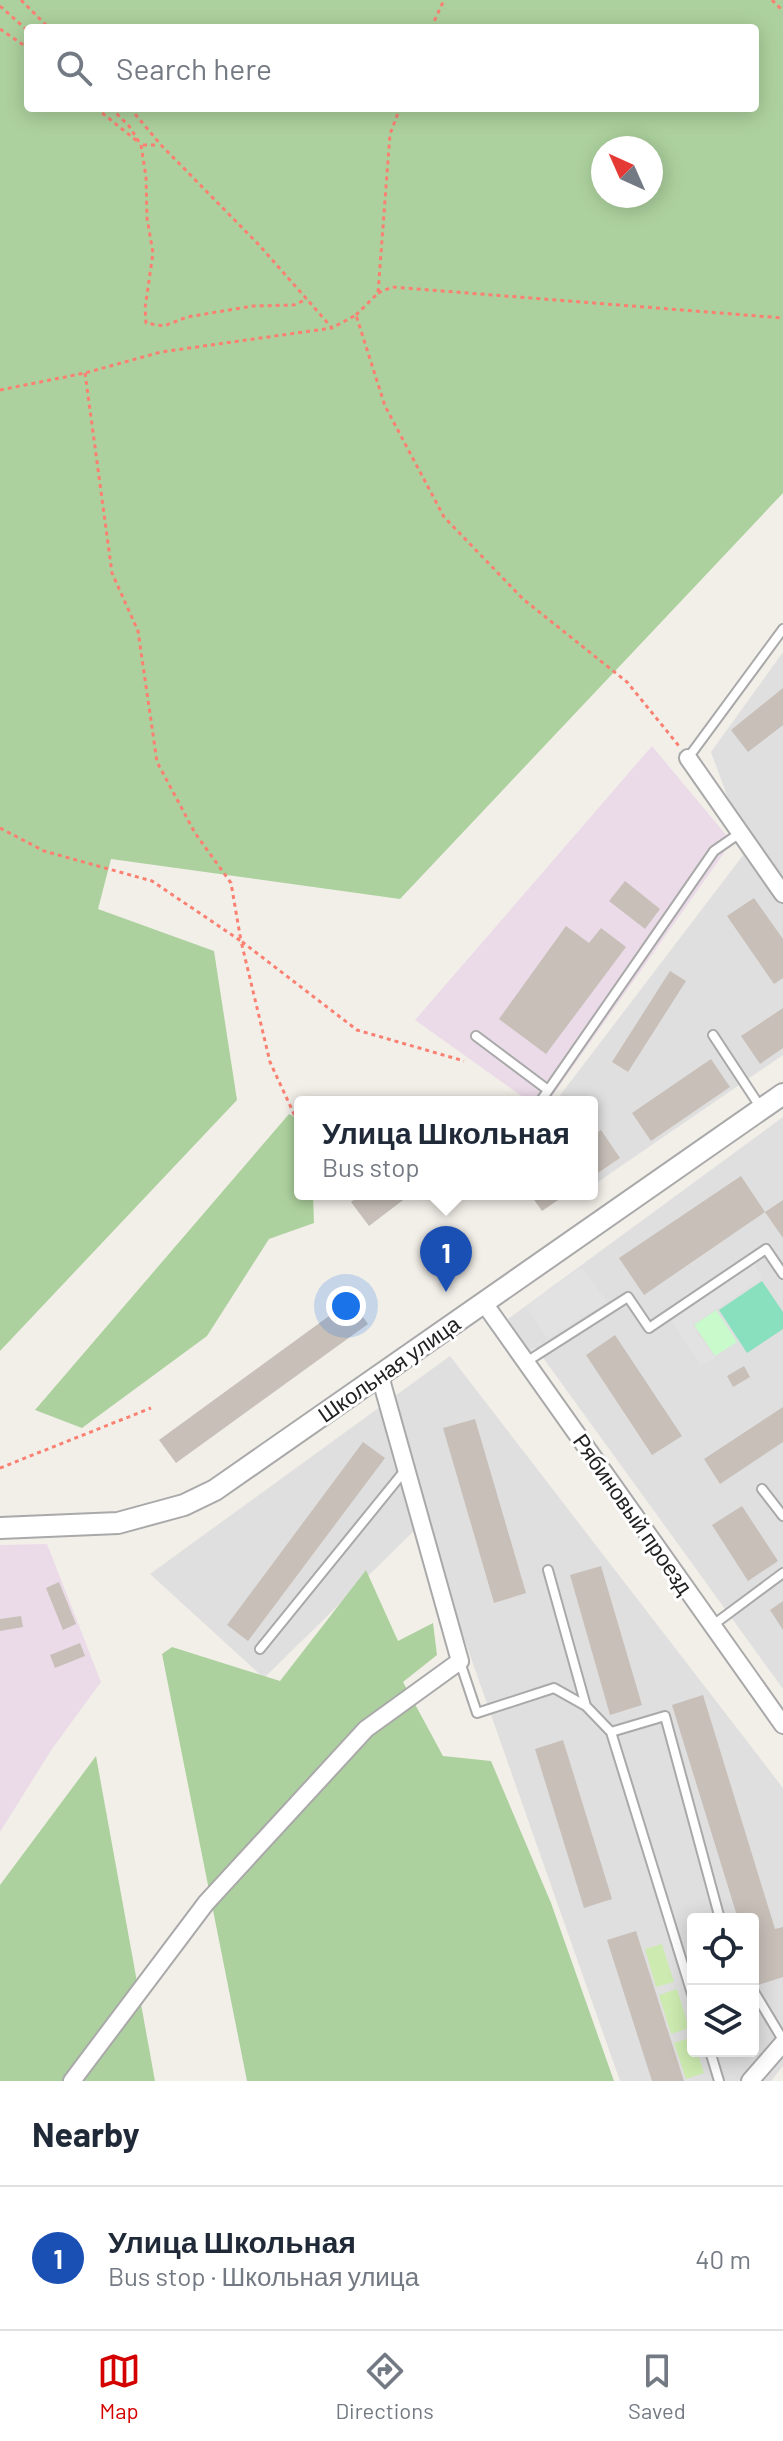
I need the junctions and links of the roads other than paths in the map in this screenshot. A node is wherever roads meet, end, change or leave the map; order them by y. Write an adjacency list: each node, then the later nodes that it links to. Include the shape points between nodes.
1 (783, 629): 2 (lane)
2 (688, 758): 3 (street)
3 (740, 833): 4 (street); 7 (lane, via 714,851)
4 (783, 894)
5 (713, 1035): 10 (lane)
6 (476, 1036): 7 (lane)
7 (548, 1090): 9 (lane)
8 (783, 1094): 10 (street, Школьная улица)
9 (544, 1096)
10 (761, 1109): 12 (street, Школьная улица)
11 (783, 1274): 13 (lane, via 766,1249 649,1328 628,1297)
12 (484, 1303): 13 (street, Рябиновый проезд); 14 (street, Школьная улица)
13 (525, 1363): 21 (street, Рябиновый проезд)
14 (380, 1376): 15 (street); 18 (street, Школьная улица, via 215,1490 184,1505 118,1523)
15 (406, 1468): 22 (lane); 23 (street)
16 (762, 1489): 17 (lane)
17 (783, 1516)
18 (0, 1528)
19 (548, 1570): 24 (lane)
20 (783, 1573): 21 (lane)
21 (712, 1625): 25 (street, Рябиновый проезд)
22 (260, 1649)
23 (460, 1661): 24 (lane, via 477,1713 554,1688); 32 (street, via 366,1729 206,1903)
24 (586, 1706): 26 (lane)
25 (783, 1725)
26 (611, 1732): 27 (lane, via 665,1716); 28 (lane)
27 (718, 1913)
28 (689, 1985)
29 (759, 2000): 30 (lane)
30 (783, 2041): 34 (street)
31 (712, 2057): 33 (lane)
32 (72, 2081)
33 (719, 2081)
34 (750, 2081)

